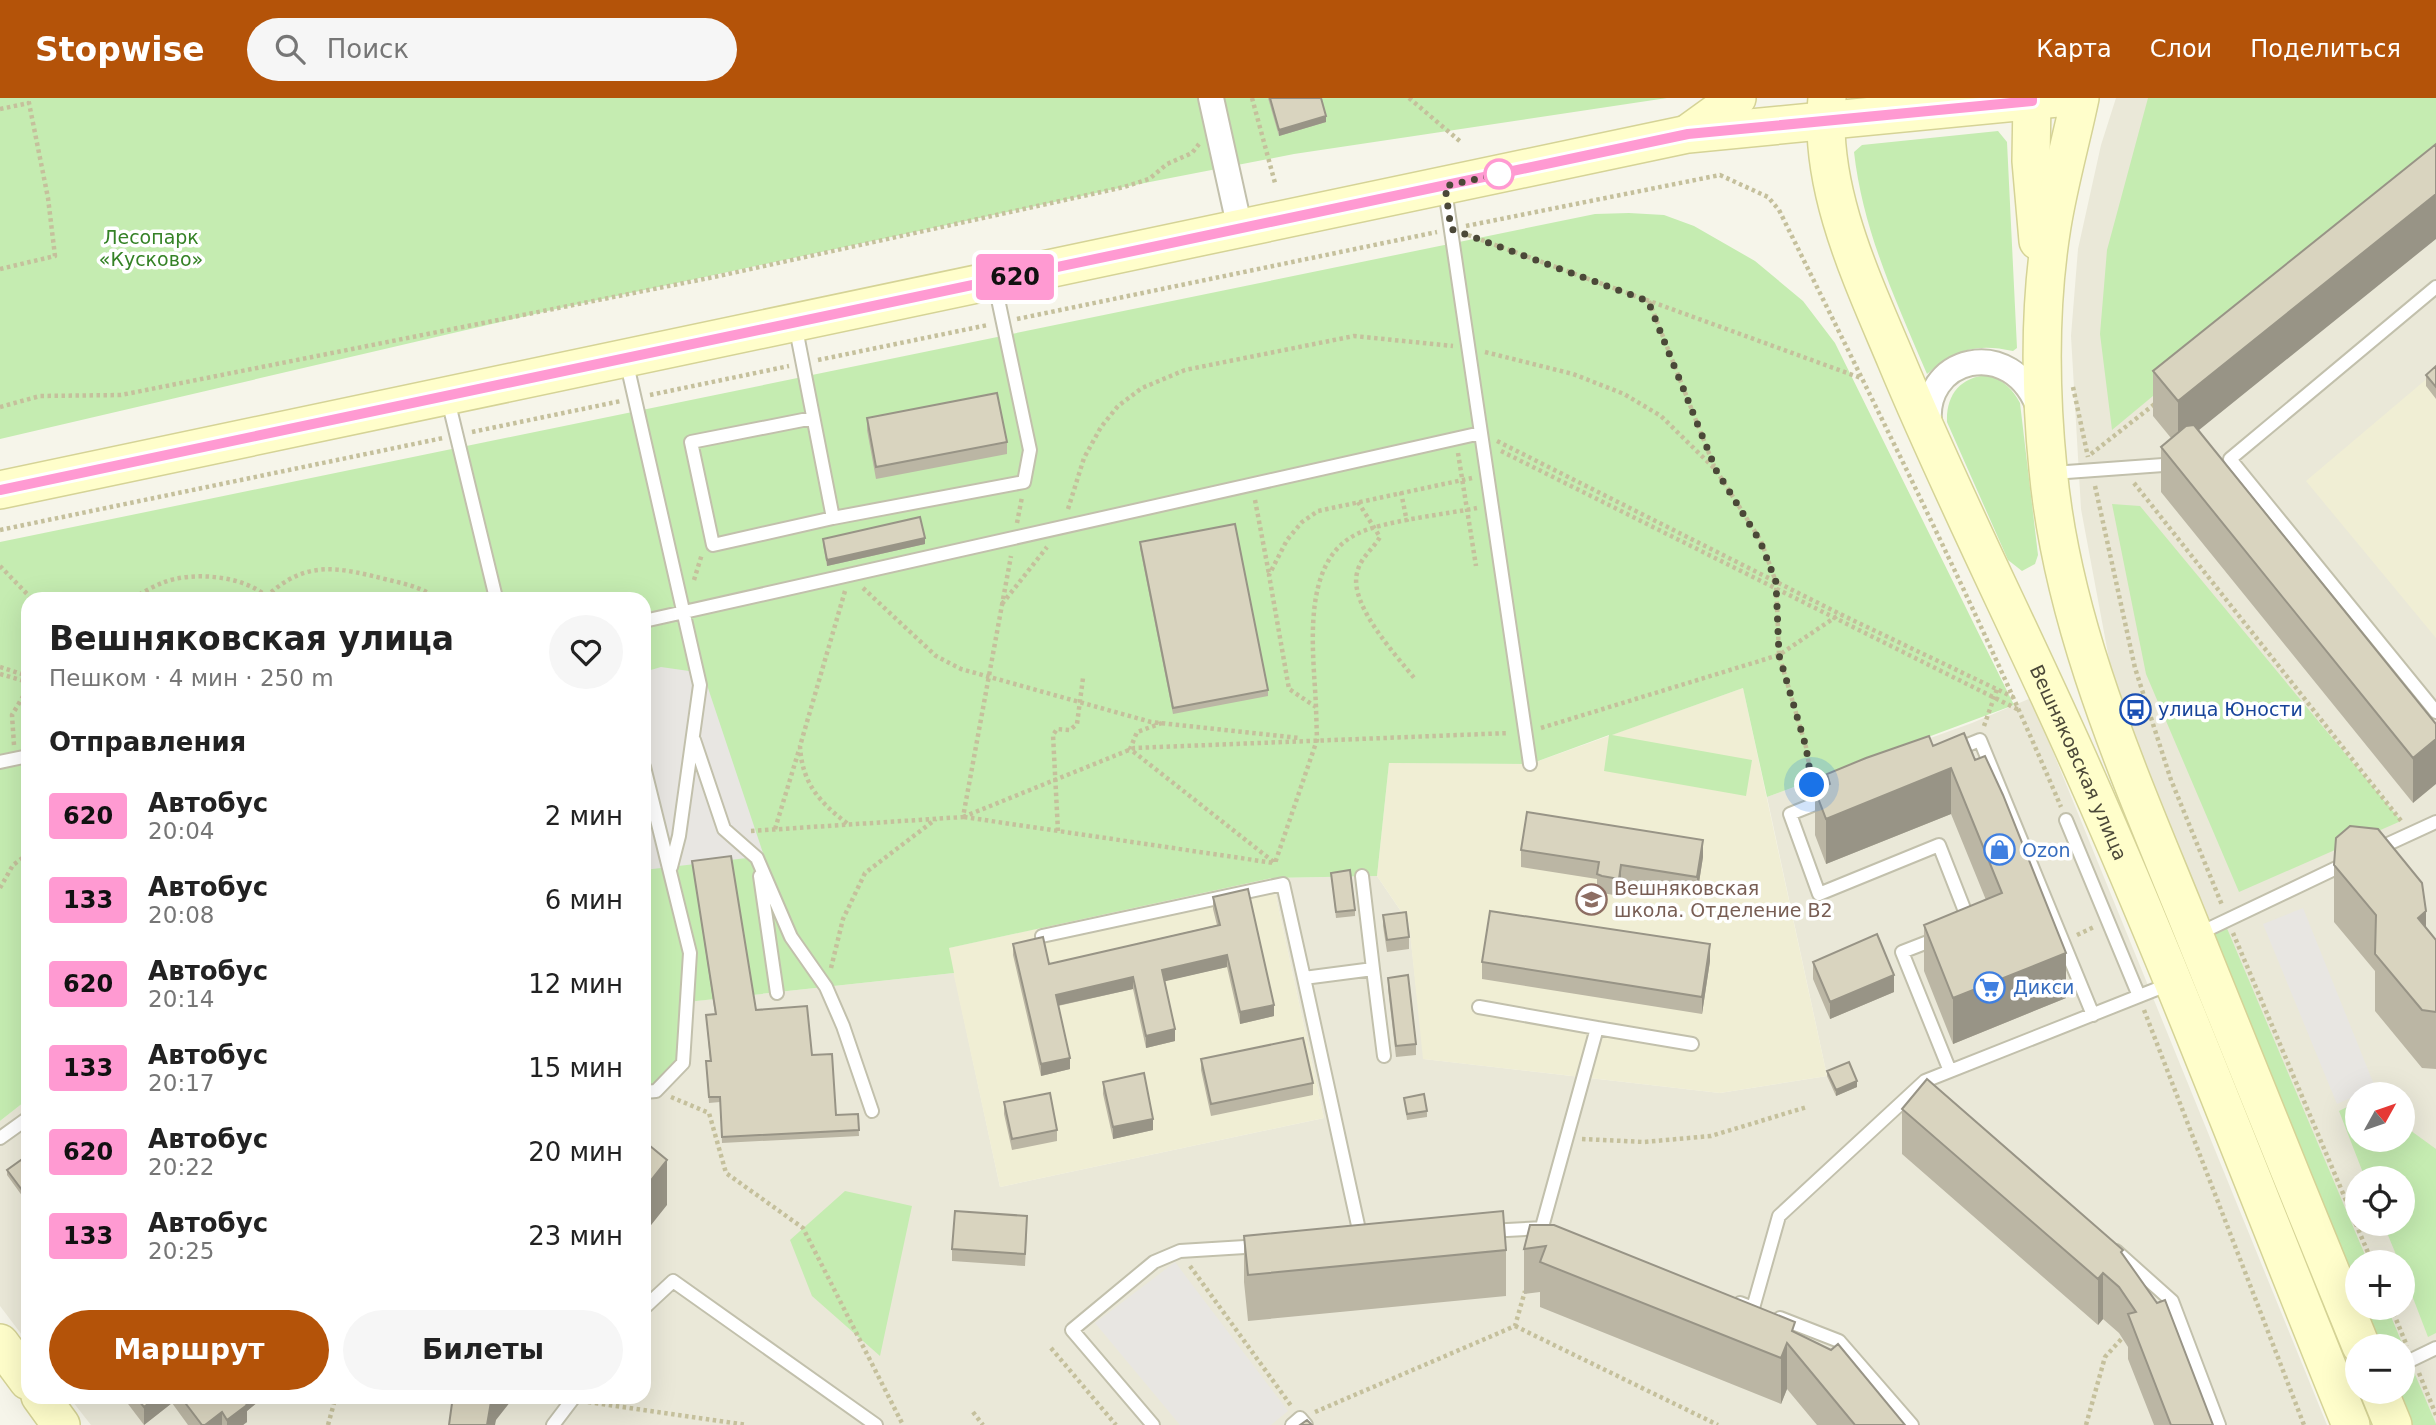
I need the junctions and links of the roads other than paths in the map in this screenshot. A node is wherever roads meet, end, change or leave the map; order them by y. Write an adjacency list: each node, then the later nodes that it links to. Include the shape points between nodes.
1 (1737, 98): 6 (main road)
2 (2080, 98): 11 (main road, Вешняковская улица, via 2052,226)
3 (2041, 99): 5 (main road); 11 (main road, via 2031,161)
4 (1213, 109): 8 (street)
5 (1826, 109): 6 (main road); 18 (main road, Вешняковская улица, via 1835,190 1845,230)
6 (1688, 134): 7 (main road)
7 (1445, 186): 8 (main road); 17 (lane)
8 (1240, 229): 9 (main road)
9 (994, 281): 12 (main road); 22 (lane, via 1030,450 1024,482)
10 (2436, 287): 26 (lane, via 2223,460)
11 (2043, 302): 16 (main road, Вешняковская улица)
12 (795, 323): 13 (main road); 15 (lane)
13 (626, 359): 14 (main road); 24 (lane)
14 (447, 396): 21 (main road); 23 (lane)
15 (813, 418): 22 (lane); 22 (lane, via 691,442 713,545)
16 (2044, 422): 18 (street, via 2022,378 2006,366 1973,362 1944,379 1933,394 1928,418); 20 (main road, Вешняковская улица)
17 (1482, 438): 24 (lane, via 1456,439); 31 (lane)
18 (1933, 449): 43 (main road, Вешняковская улица, via 2087,779)
19 (2190, 463): 20 (lane)
20 (2048, 473): 40 (main road, Вешняковская улица, via 2064,563 2098,689)
21 (0, 490)
22 (833, 519)
23 (495, 592)
24 (684, 613): 25 (lane); 27 (lane, via 700,685)
25 (651, 620)
26 (2436, 712)
27 (693, 736): 36 (lane, via 724,829); 37 (lane)
28 (1942, 755): 47 (lane, via 1980,740)
29 (21, 757): 30 (lane)
30 (0, 762)
31 (1530, 764)
32 (651, 793): 37 (lane)
33 (1841, 794): 51 (lane, via 1790,814 1819,894 1939,845 1970,925 1902,952)
34 (2067, 820): 45 (lane)
35 (2436, 822): 40 (lane)
36 (757, 858): 44 (lane); 55 (lane, via 791,937 826,987)
37 (671, 867): 53 (lane, via 690,953 683,1063)
38 (1362, 876): 41 (lane)
39 (1042, 936): 42 (lane, via 1283,884)
40 (2194, 936): 67 (main road, Вешняковская улица)
41 (1373, 968): 42 (lane); 50 (lane)
42 (1304, 978): 60 (lane)
43 (2172, 983): 45 (lane); 79 (main road, Вешняковская улица)
44 (777, 992)
45 (2139, 996): 47 (lane)
46 (1479, 1007): 48 (lane)
47 (2092, 1014): 51 (lane)
48 (1597, 1028): 49 (lane); 58 (lane, via 1548,1230)
49 (1692, 1044)
50 (1384, 1056)
51 (1950, 1071): 52 (lane)
52 (1925, 1081): 54 (lane); 66 (lane, via 1779,1216)
53 (651, 1090)
54 (1936, 1090)
55 (872, 1111)
56 (21, 1123): 57 (lane)
57 (0, 1138)
58 (1472, 1232)
59 (1375, 1238): 60 (lane)
60 (1361, 1239): 62 (lane)
61 (2102, 1239): 78 (lane, via 2172,1301)
62 (1347, 1240)
63 (1277, 1245): 76 (lane, via 1180,1251 1154,1262 1072,1330)
64 (1728, 1298): 66 (lane)
65 (651, 1301): 75 (lane, via 673,1281)
66 (1753, 1308): 77 (lane, via 1839,1341)
67 (2356, 1334)
68 (2436, 1348): 69 (lane)
69 (2415, 1358)
70 (46, 1404): 73 (main road)
71 (569, 1404): 74 (lane)
72 (2384, 1404): 80 (main road)
73 (61, 1425)
74 (553, 1425)
75 (876, 1425)
76 (1153, 1425)
77 (1912, 1425)
78 (2219, 1425)
79 (2351, 1425)
80 (2393, 1425)

